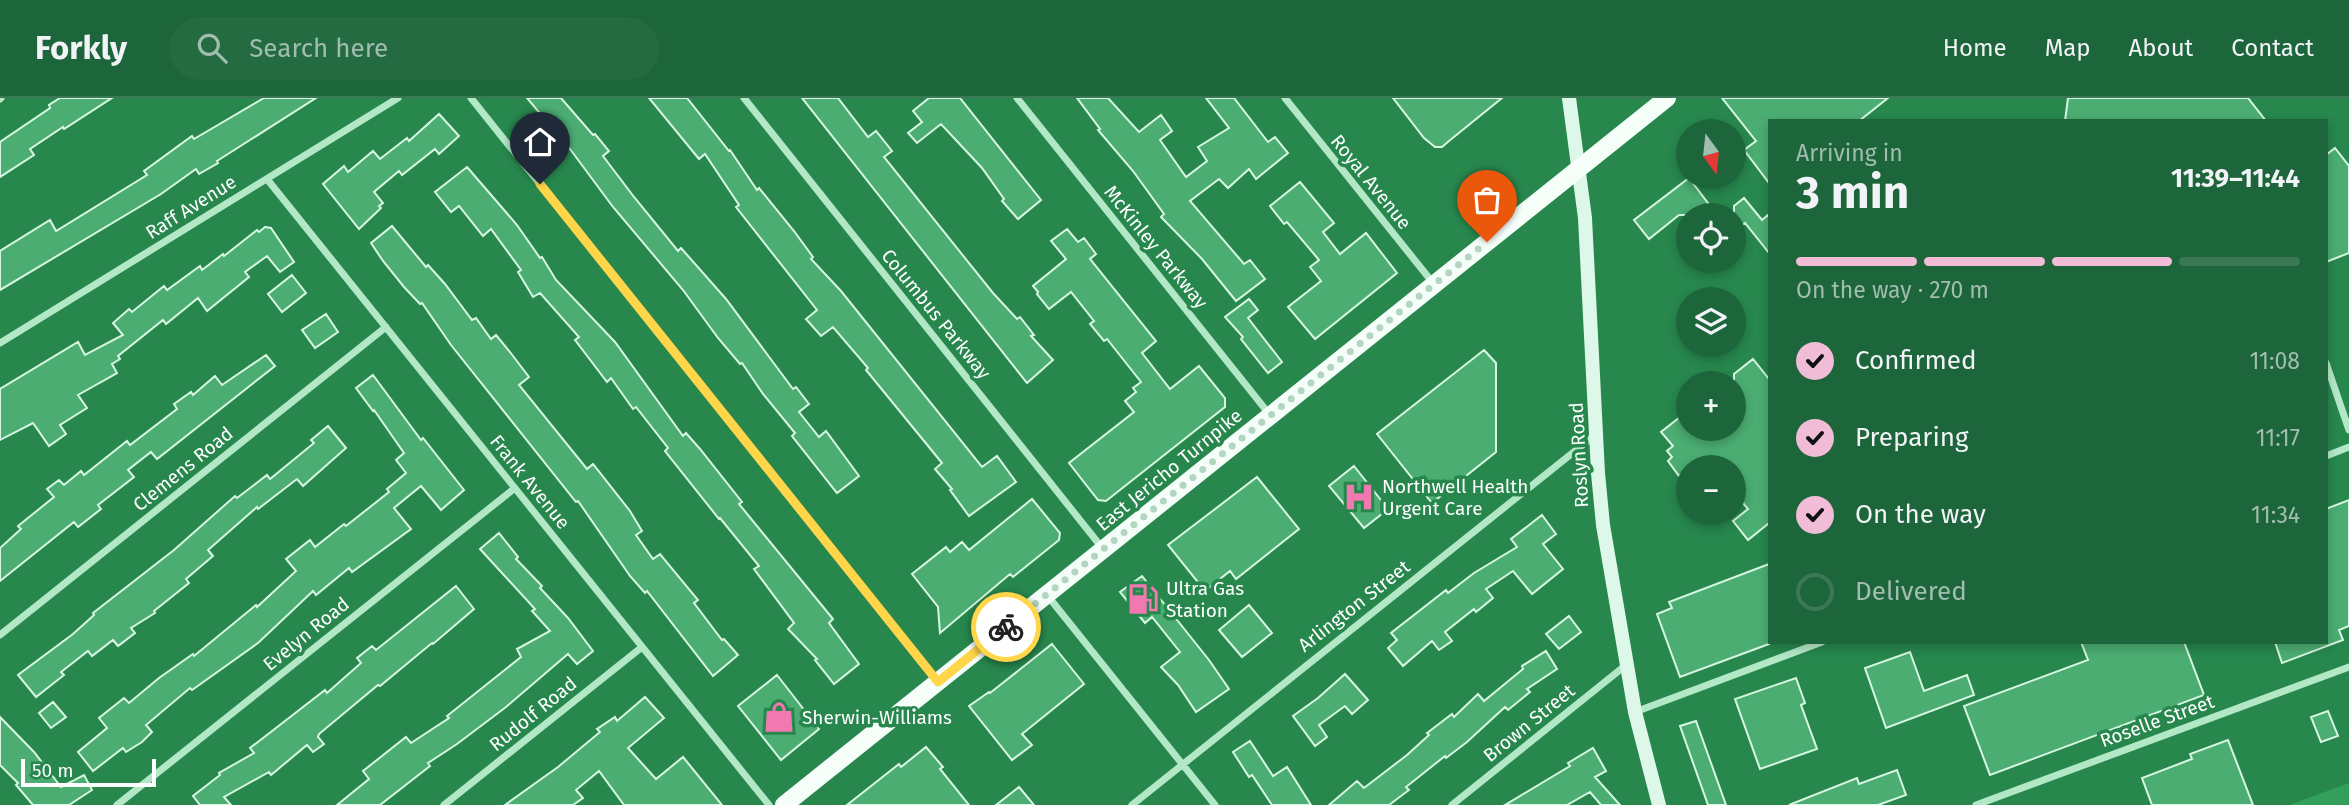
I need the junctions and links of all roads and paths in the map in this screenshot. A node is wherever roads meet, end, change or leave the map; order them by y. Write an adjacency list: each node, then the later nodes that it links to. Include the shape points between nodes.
1 (398, 98): 9 (street, Raff Avenue)
2 (471, 98): 27 (street)
3 (744, 98): 20 (street, Columbus Parkway)
4 (1017, 98): 14 (street, McKinley Parkway)
5 (1284, 98): 10 (street, Royal Avenue)
6 (1569, 98): 8 (main road, Roslyn Road)
7 (1667, 98): 8 (main road, East Jericho Turnpike)
8 (1580, 168): 10 (main road, East Jericho Turnpike); 16 (main road, Roslyn Road)
9 (267, 178): 11 (street, Frank Avenue); 12 (street, Raff Avenue)
10 (1434, 285): 14 (main road, East Jericho Turnpike)
11 (386, 327): 19 (street, Frank Avenue); 22 (street, Clemens Road)
12 (0, 342)
13 (2328, 369): 15 (street)
14 (1271, 416): 20 (main road, East Jericho Turnpike)
15 (2349, 430)
16 (1596, 434): 25 (main road, Roslyn Road, via 1603,525); 29 (street, Arlington Street)
17 (2349, 447): 18 (street)
18 (2328, 455)
19 (515, 488): 24 (street, Frank Avenue); 30 (street, Evelyn Road)
20 (1104, 549): 21 (main road, East Jericho Turnpike)
21 (1047, 594): 27 (main road, East Jericho Turnpike); 29 (street)
22 (0, 635)
23 (1817, 644): 28 (street)
24 (642, 647): 31 (street, Rudolf Road); 32 (street, Frank Avenue)
25 (1626, 665): 28 (main road, Roslyn Road); 36 (street, Brown Street)
26 (2349, 667): 38 (street, Roselle Street)
27 (938, 682): 33 (main road, East Jericho Turnpike)
28 (1635, 712): 37 (main road, Roslyn Road)
29 (1183, 764): 34 (street, Arlington Street); 35 (street)
30 (117, 805)
31 (444, 805)
32 (769, 805)
33 (784, 805)
34 (1132, 805)
35 (1215, 805)
36 (1452, 805)
37 (1659, 805)
38 (1976, 805)

